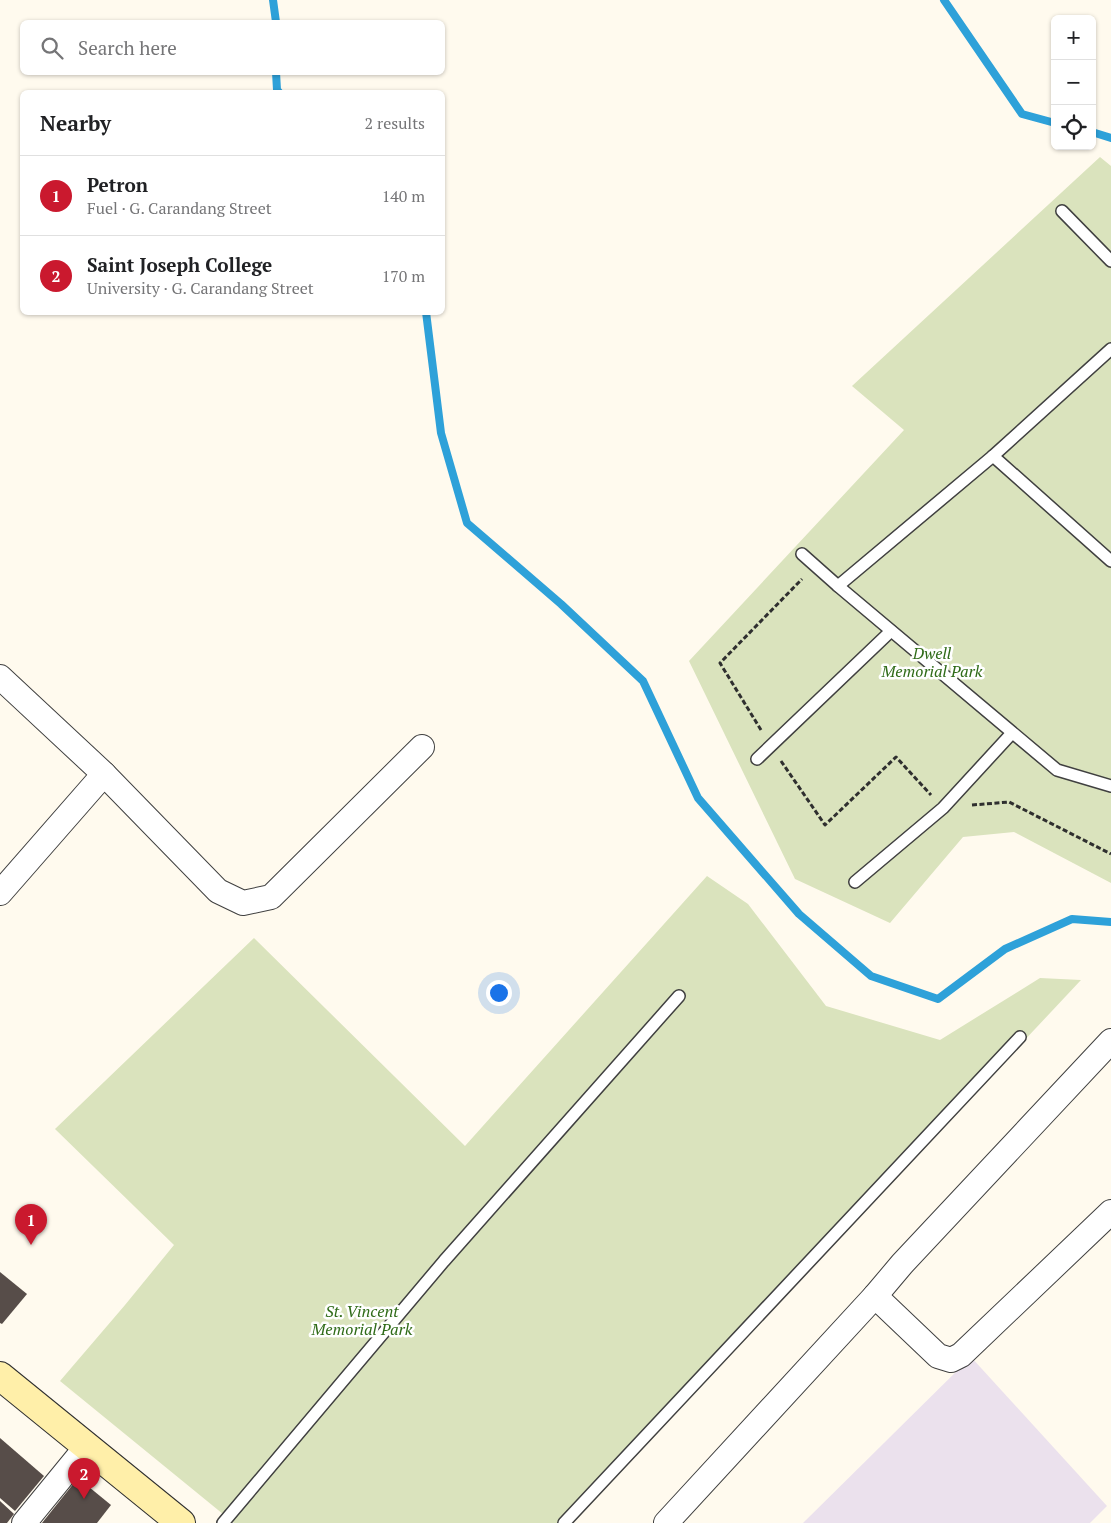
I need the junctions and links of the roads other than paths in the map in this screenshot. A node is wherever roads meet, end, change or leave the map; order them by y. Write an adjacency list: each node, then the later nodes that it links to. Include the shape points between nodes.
1 (1062, 212): 2 (lane)
2 (1111, 261)
3 (1111, 349): 4 (lane)
4 (993, 456): 6 (lane); 7 (lane)
5 (802, 554): 7 (lane)
6 (1111, 561)
7 (838, 586): 8 (lane)
8 (891, 631): 10 (lane); 12 (lane)
9 (0, 678): 13 (street)
10 (1012, 733): 14 (lane, via 1058,770); 15 (lane, via 943,808)
11 (422, 747): 13 (street, via 271,897 243,902 218,891)
12 (757, 759)
13 (104, 774): 16 (street)
14 (1111, 786)
15 (855, 882)
16 (0, 893)
17 (679, 996): 26 (lane, via 444,1261)
18 (1020, 1037): 27 (lane)
19 (1111, 1041): 21 (street)
20 (1111, 1212): 21 (street, via 961,1355 951,1360 938,1356)
21 (875, 1296): 28 (street)
22 (0, 1376): 23 (main road)
23 (87, 1446): 24 (street); 25 (main road)
24 (24, 1523)
25 (181, 1523)
26 (224, 1523)
27 (564, 1523)
28 (666, 1523)

